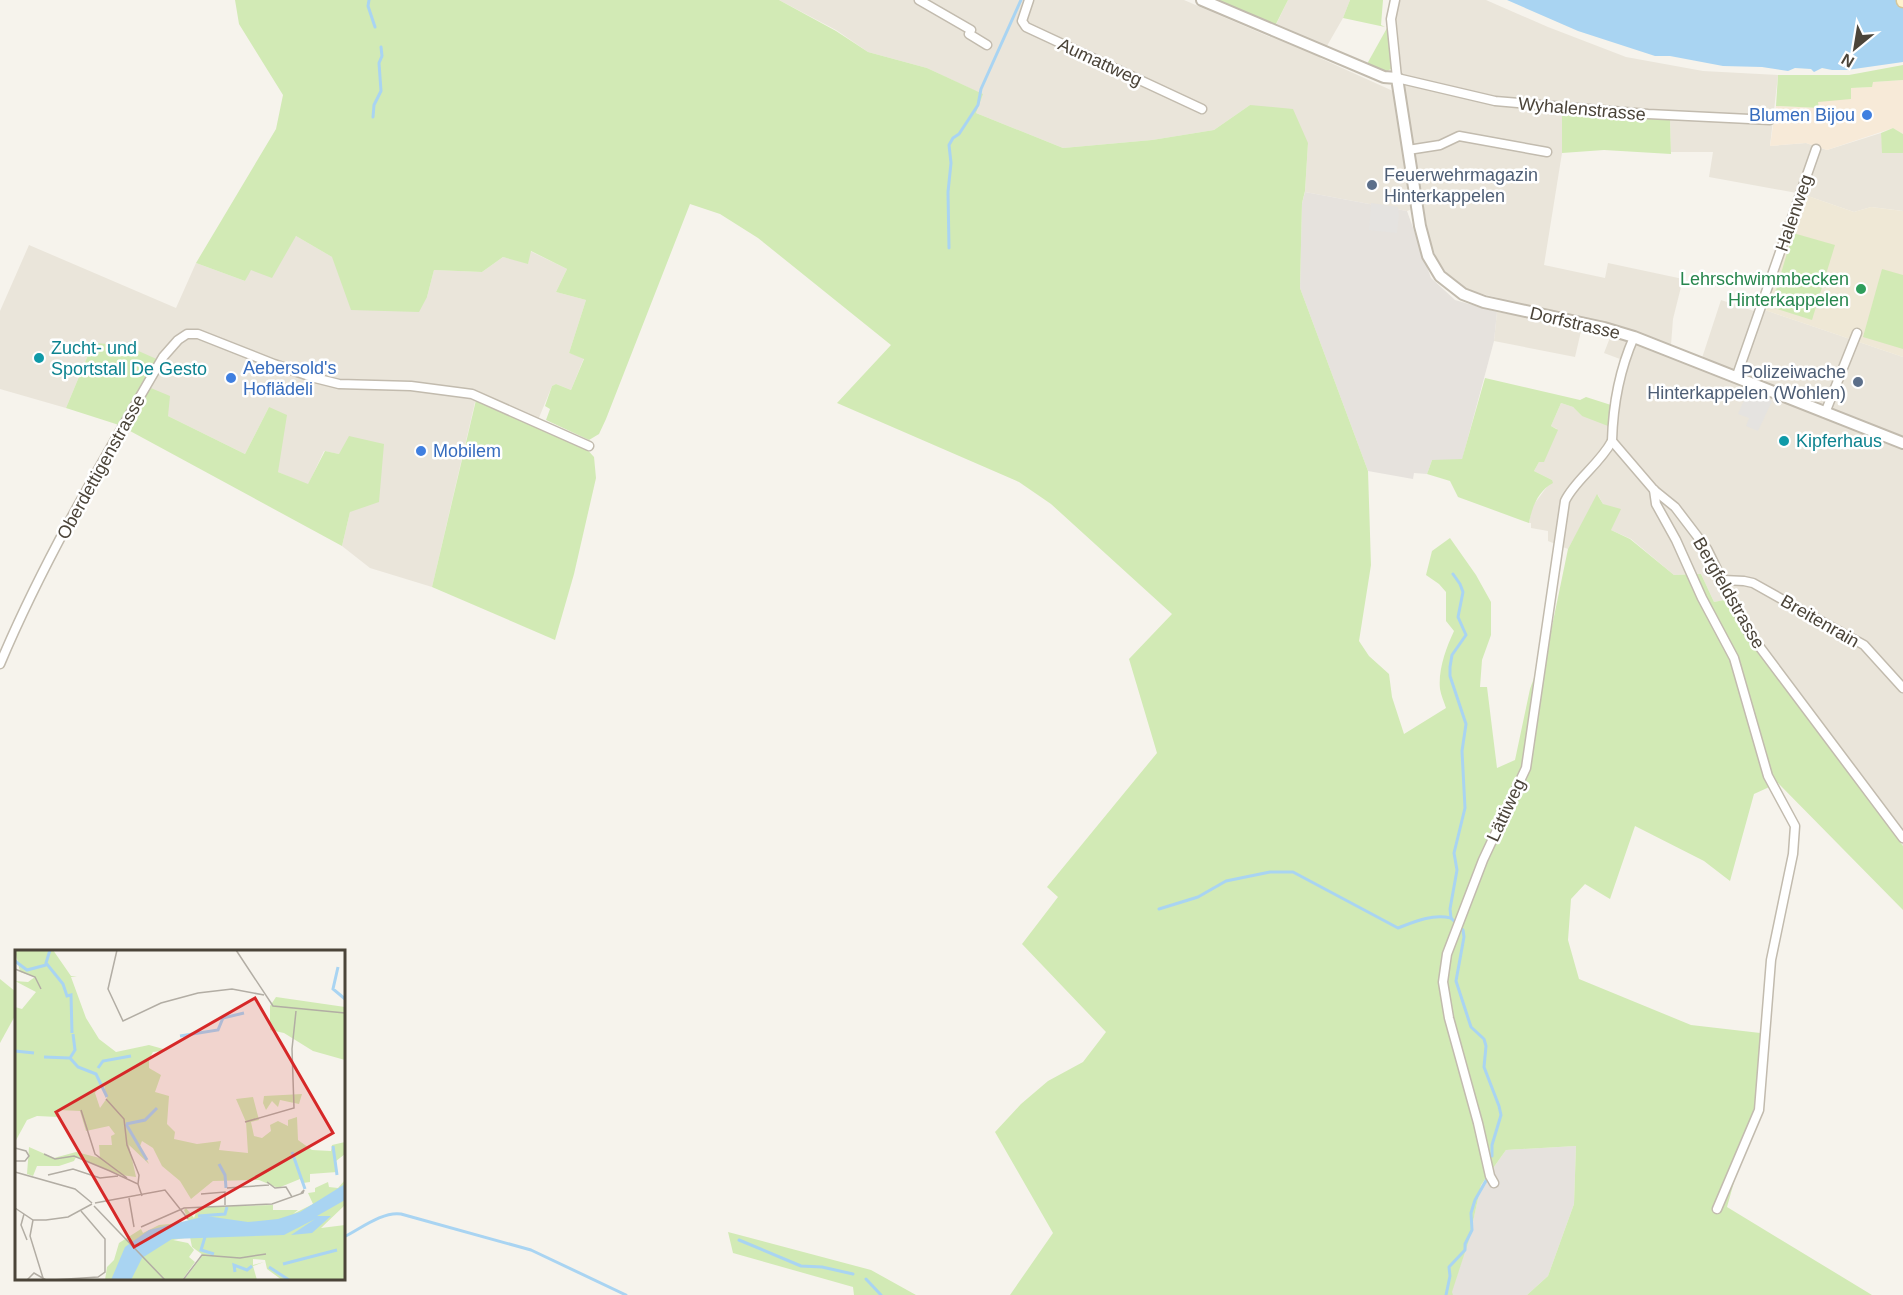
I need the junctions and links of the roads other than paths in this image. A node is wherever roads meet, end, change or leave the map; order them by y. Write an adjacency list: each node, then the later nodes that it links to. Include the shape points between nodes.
1 (919, 0): 5 (street, via 971,30 969,34)
2 (1029, 0): 7 (street, Aumattweg, via 1022,21 1026,27)
3 (1202, 0): 6 (street, via 1384,77)
4 (1395, 0): 6 (street, via 1391,19)
5 (987, 45)
6 (1397, 78): 8 (street, Wyhalenstrasse, via 1495,101); 10 (street, Dorfstrasse)
7 (1202, 109)
8 (1770, 120)
9 (1816, 149): 14 (street, Halenweg)
10 (1408, 150): 11 (street, via 1440,145 1459,136); 13 (street, Dorfstrasse, via 1424,244 1432,265 1448,284 1484,303 1604,327)
11 (1547, 152)
12 (1857, 333): 15 (street)
13 (1634, 337): 14 (street, Dorfstrasse); 16 (street, via 1618,380)
14 (1736, 378): 15 (street, Dorfstrasse)
15 (1825, 413): 17 (street, Dorfstrasse)
16 (1612, 441): 19 (street, Bergfeldstrasse); 24 (street, Lättiweg, via 1565,501 1526,768 1483,860 1444,970 1445,1000)
17 (1903, 443)
18 (589, 446): 21 (street, Oberdettigenstrasse, via 472,394 411,386 339,384 274,364 205,336 187,334 163,357 82,496)
19 (1654, 490): 20 (street, Bergfeldstrasse, via 1689,524); 25 (street, via 1656,504 1734,658 1768,776 1795,826 1772,960 1759,1110)
20 (1723, 580): 22 (street, Breitenrain, via 1753,583 1864,645); 23 (street, Bergfeldstrasse, via 1747,630)
21 (0, 664)
22 (1903, 688)
23 (1903, 838)
24 (1494, 1183)
25 (1717, 1209)

